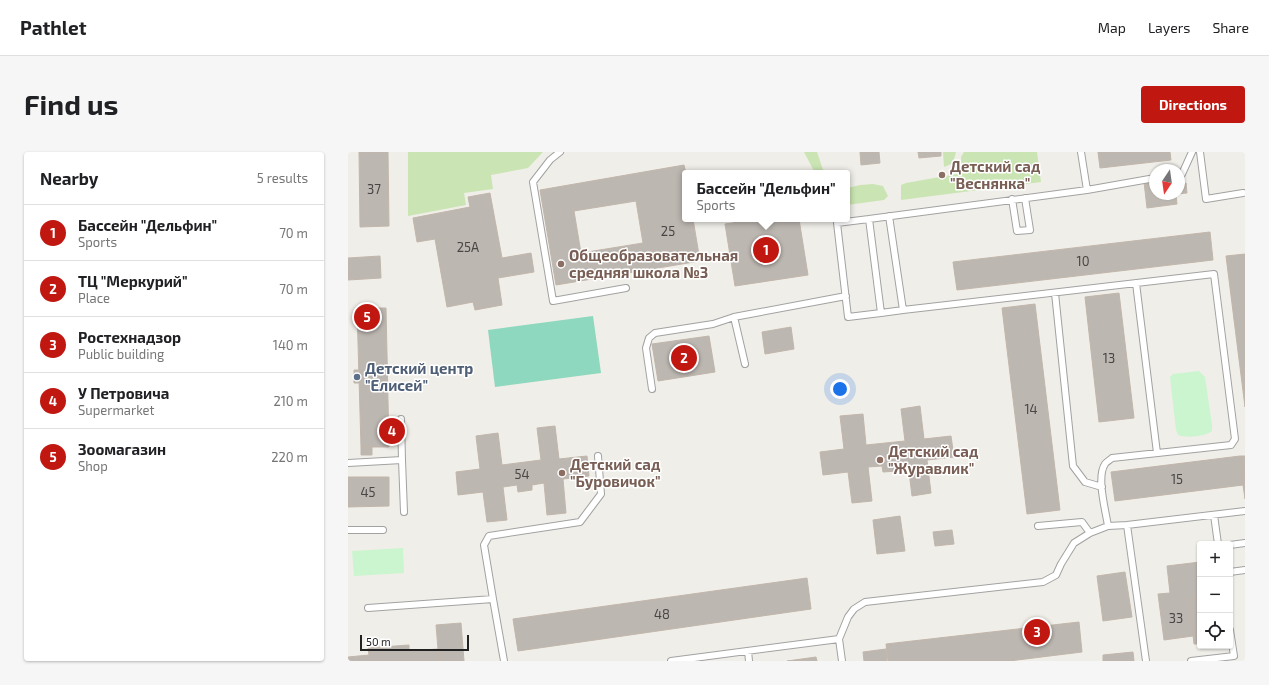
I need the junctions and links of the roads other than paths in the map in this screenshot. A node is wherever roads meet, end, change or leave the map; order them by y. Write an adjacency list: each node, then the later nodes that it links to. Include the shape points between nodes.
1 (560, 152): 16 (lane, via 550,160 533,182 553,301)
2 (1081, 152): 7 (lane)
3 (1192, 152): 5 (lane)
4 (1200, 152): 8 (lane, via 1206,199)
5 (1185, 167)
6 (1149, 179): 7 (lane)
7 (1087, 190): 9 (lane)
8 (1243, 193)
9 (1025, 198): 10 (lane); 10 (lane, via 1030,230 1017,231)
10 (1012, 199): 11 (lane)
11 (889, 216): 12 (lane); 19 (lane)
12 (869, 219): 13 (lane); 20 (lane)
13 (850, 221)
14 (845, 222): 18 (lane, via 837,223)
15 (1136, 283): 17 (lane); 25 (lane); 25 (lane, via 1214,274 1235,439 1231,445)
16 (626, 288)
17 (1055, 293): 19 (lane); 29 (lane, via 1073,466 1085,482)
18 (846, 296): 20 (lane, via 848,317); 21 (lane)
19 (903, 310): 20 (lane)
20 (881, 313)
21 (734, 317): 22 (lane); 23 (lane, via 713,324 655,333 648,338 646,348)
22 (745, 364)
23 (652, 389)
24 (401, 419): 27 (lane)
25 (1157, 453): 29 (lane, via 1112,458 1105,464)
26 (598, 456): 44 (lane, via 601,494 580,522 489,536 484,545)
27 (402, 460): 28 (lane); 31 (lane)
28 (348, 463)
29 (1102, 487): 35 (lane)
30 (1245, 511): 32 (lane)
31 (404, 512)
32 (1214, 515): 33 (lane); 39 (lane)
33 (1127, 525): 35 (lane); 53 (lane)
34 (1038, 526): 38 (lane, via 1082,522)
35 (1108, 526): 38 (lane)
36 (348, 530): 37 (lane)
37 (383, 530)
38 (1090, 533): 46 (lane, via 1074,543 1056,575 1043,582 866,602 854,609 848,617)
39 (1218, 541)
40 (1245, 543): 41 (lane)
41 (1233, 545)
42 (1245, 570): 43 (lane)
43 (1233, 572)
44 (493, 599): 45 (lane); 49 (lane)
45 (368, 608)
46 (839, 639): 48 (lane); 52 (lane)
47 (1233, 649): 54 (lane, via 1234,656)
48 (748, 651): 50 (lane); 51 (lane)
49 (504, 661)
50 (670, 661)
51 (749, 661)
52 (842, 661)
53 (1146, 661)
54 (1191, 661)

